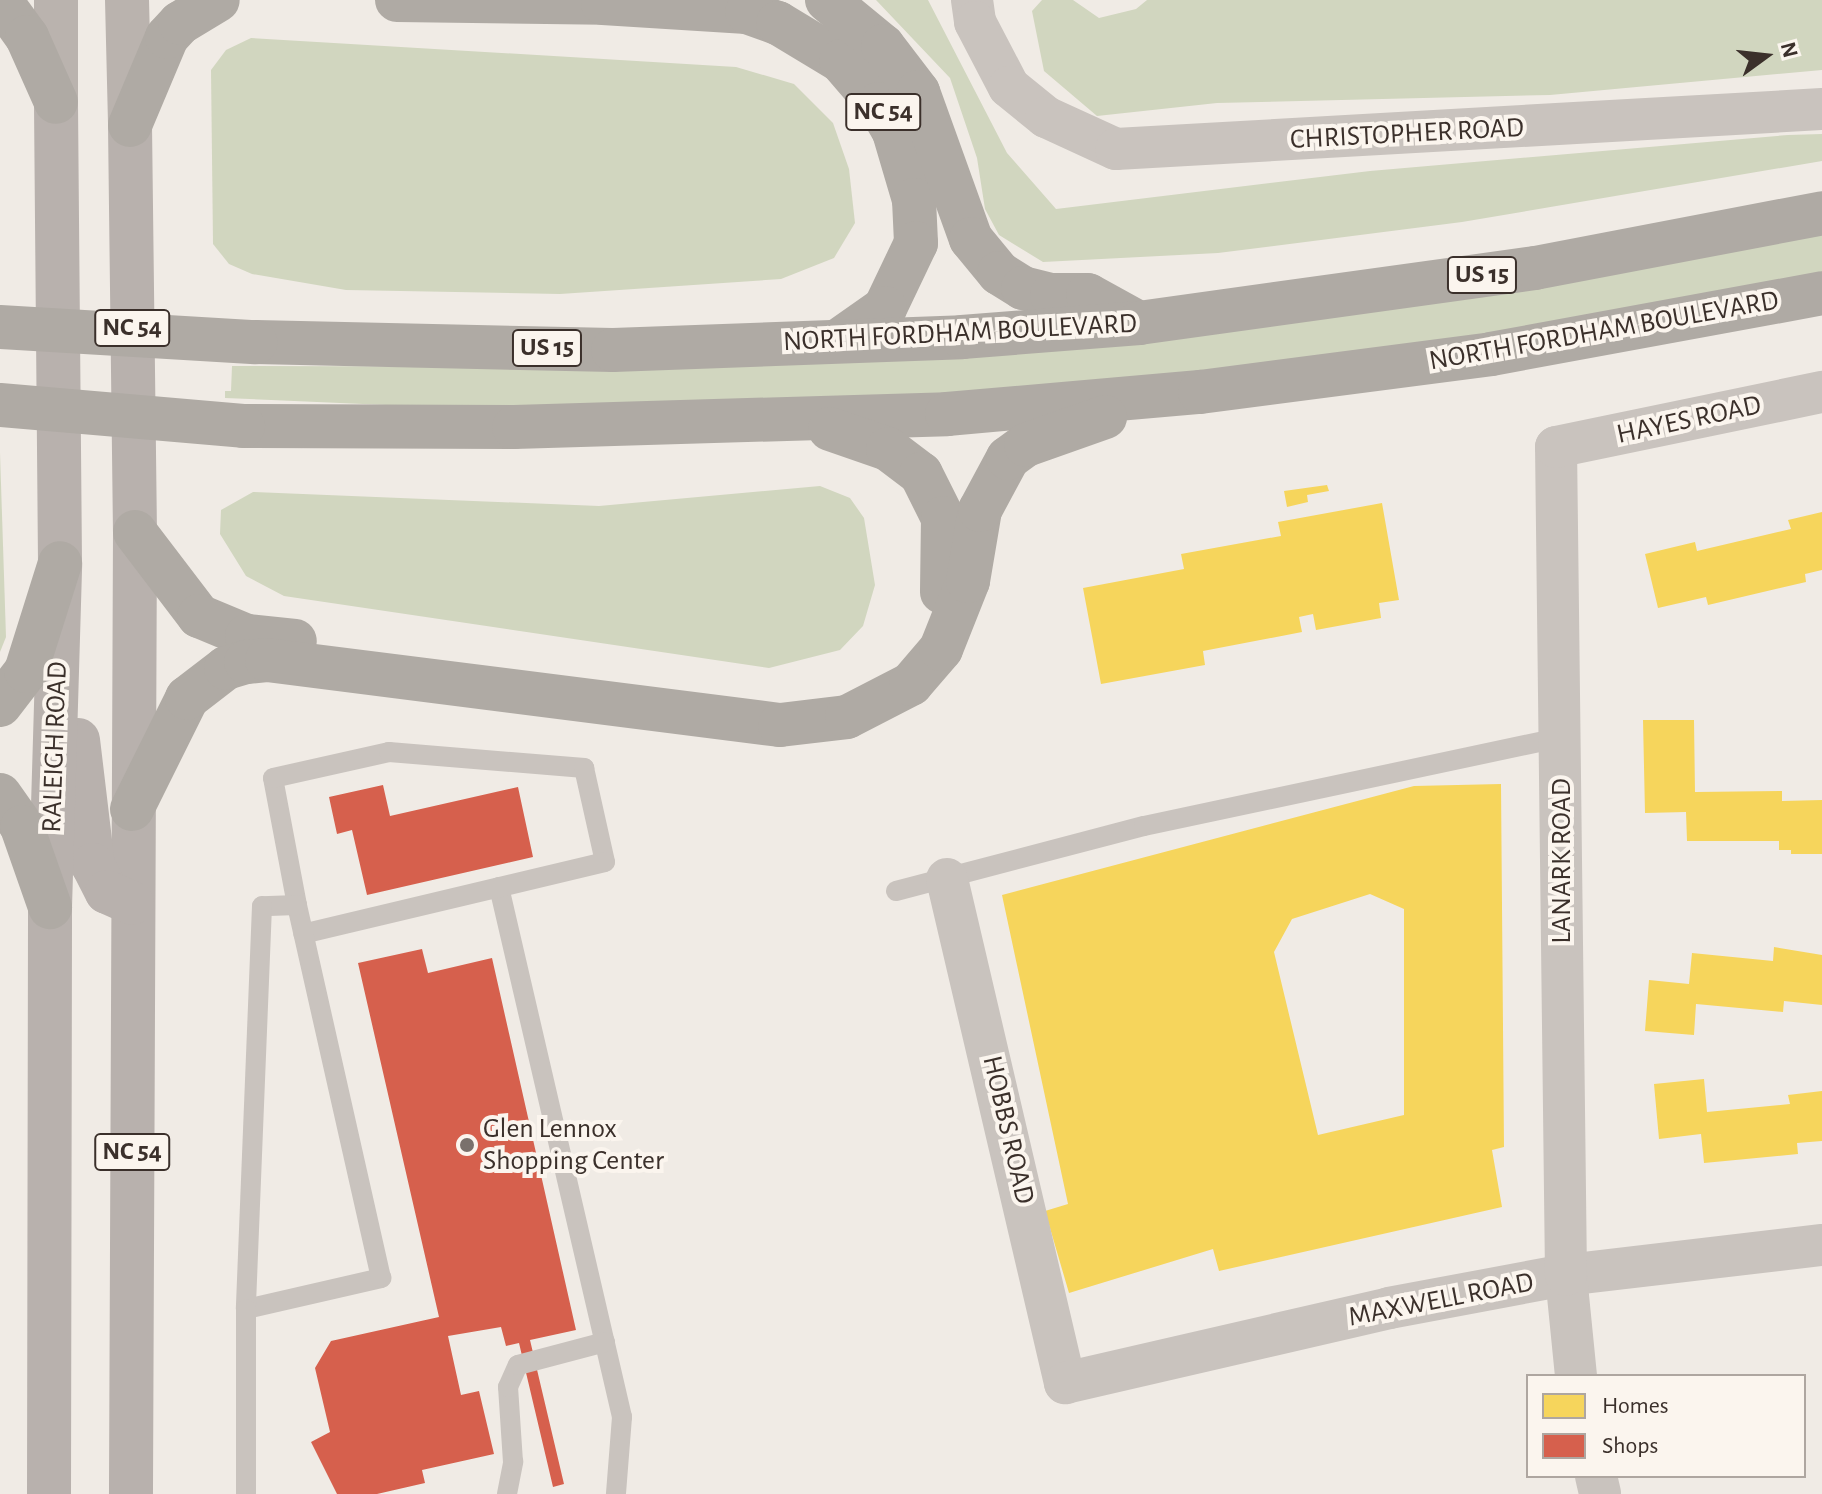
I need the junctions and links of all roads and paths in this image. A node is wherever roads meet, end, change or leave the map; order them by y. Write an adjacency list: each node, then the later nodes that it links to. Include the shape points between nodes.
1 (0, 0): 8 (highway, via 27,37)
2 (56, 0): 8 (main road, RALEIGH ROAD)
3 (127, 0): 10 (main road)
4 (218, 0): 10 (highway, NC 54, via 167,37)
5 (397, 0): 15 (highway, NC 54, via 734,10 778,23 841,61 894,132 914,200 916,243 885,308)
6 (827, 0): 13 (highway, via 883,46 918,92 971,239 999,273 1023,288 1088,295)
7 (972, 0): 9 (street, CHRISTOPHER ROAD, via 975,22 1009,87 1058,124 1116,149)
8 (56, 102): 22 (main road, RALEIGH ROAD)
9 (1822, 109)
10 (130, 125): 21 (main road, NC 54)
11 (1822, 213): 13 (highway, NORTH FORDHAM BOULEVARD / US 15, via 1535,268)
12 (1822, 293): 16 (highway, NORTH FORDHAM BOULEVARD, via 1595,337)
13 (1139, 323): 15 (highway, NORTH FORDHAM BOULEVARD / US 15)
14 (0, 327): 15 (highway, NORTH FORDHAM BOULEVARD / US 15, bridge, via 256,342 613,350)
15 (838, 341)
16 (1200, 392): 19 (highway, NORTH FORDHAM BOULEVARD); 26 (highway, via 1079,424 1008,458 980,510 968,581 941,649 911,684 860,712 829,723 780,725 283,662 246,662 226,668 187,698)
17 (1822, 392): 20 (street, HAYES ROAD)
18 (0, 405): 19 (highway, NORTH FORDHAM BOULEVARD, bridge, via 243,426)
19 (809, 421): 21 (highway, via 888,449 921,474 943,518 946,554 943,590 903,655 873,678 800,697 247,636 199,616)
20 (1556, 447): 24 (street, LANARK ROAD)
21 (135, 532): 26 (main road, NC 54)
22 (60, 563): 23 (highway, via 26,671); 30 (main road, via 90,856 107,892); 32 (main road, RALEIGH ROAD)
23 (0, 705)
24 (1561, 737): 27 (lane, via 1144,826); 35 (street, LANARK ROAD)
25 (0, 795): 32 (highway, via 22,827)
26 (132, 809): 30 (main road, NC 54)
27 (947, 879): 29 (lane); 39 (street, HOBBS ROAD)
28 (499, 887): 31 (lane, via 605,862 584,768 389,752 273,778); 33 (lane); 37 (lane)
29 (896, 891)
30 (132, 903): 41 (main road, NC 54)
31 (297, 905): 33 (lane); 36 (lane, via 262,906)
32 (50, 907): 40 (main road, RALEIGH ROAD)
33 (303, 934): 36 (lane, via 381,1278)
34 (1822, 1245): 35 (street, MAXWELL ROAD)
35 (1566, 1275): 38 (street, LANARK ROAD); 39 (street, MAXWELL ROAD, via 1389,1308)
36 (246, 1309): 42 (lane)
37 (605, 1342): 43 (lane, via 518,1365 511,1376 513,1462); 44 (lane, via 622,1417)
38 (1576, 1374)
39 (1065, 1383)
40 (49, 1494)
41 (131, 1494)
42 (246, 1494)
43 (507, 1494)
44 (616, 1494)

